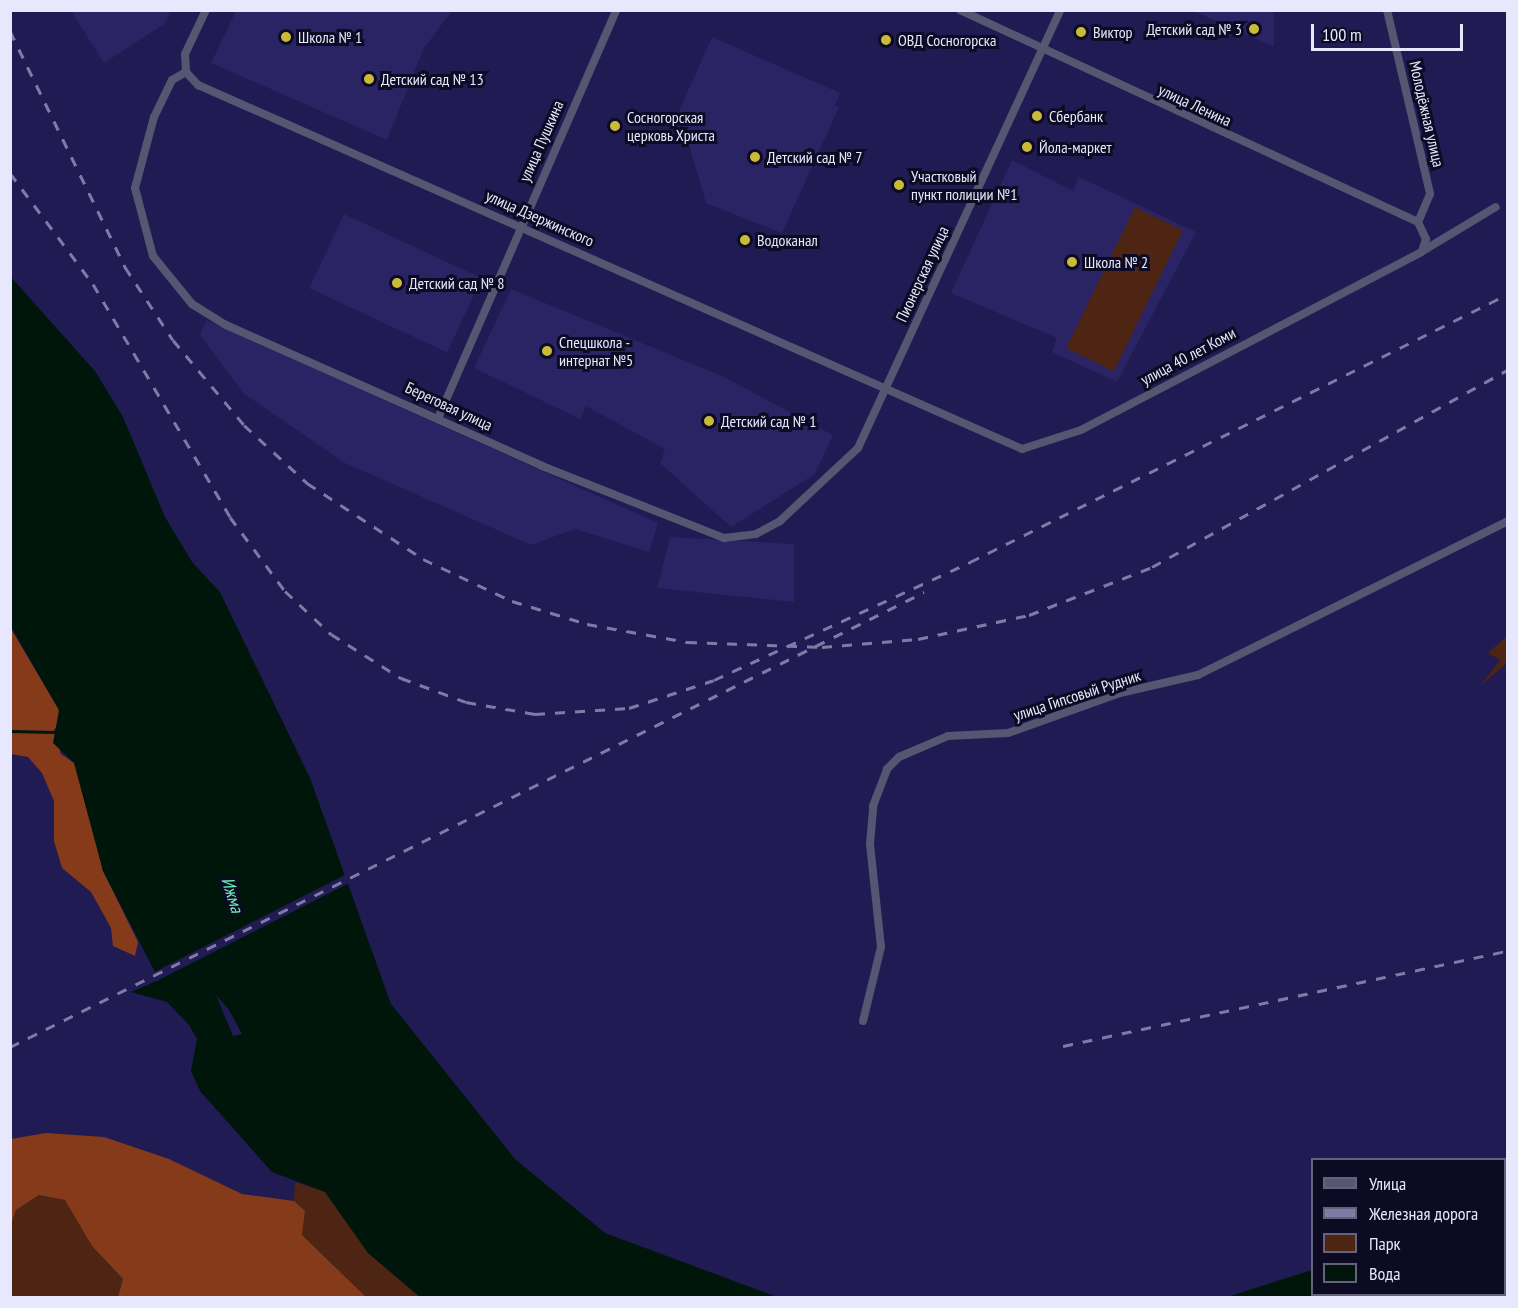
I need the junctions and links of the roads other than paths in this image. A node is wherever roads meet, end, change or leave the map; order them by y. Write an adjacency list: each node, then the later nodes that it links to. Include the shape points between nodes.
1 (206, 10): 7 (street, via 185,54)
2 (616, 10): 10 (street, улица Пушкина)
3 (960, 10): 6 (street, улица Ленина)
4 (1060, 10): 6 (street, Пионерская улица)
5 (1387, 10): 9 (street, Молодёжная улица, via 1431,194)
6 (1042, 49): 9 (street, улица Ленина); 12 (street, Пионерская улица)
7 (186, 72): 10 (street, улица Дзержинского, via 198,85); 13 (street, Береговая улица, via 172,80 154,117 135,188 141,227 168,280 192,304 226,325)
8 (1496, 207): 11 (street, улица 40 лет Коми)
9 (1418, 222): 11 (street, via 1426,239)
10 (519, 225): 12 (street, улица Дзержинского); 13 (street, улица Пушкина)
11 (1422, 252): 12 (street, улица 40 лет Коми, via 1081,430 1022,449)
12 (886, 386): 13 (street, Береговая улица, via 858,448 806,501 756,534 724,538 542,466)
13 (439, 416)
14 (1508, 521): 15 (street, улица Гипсовый Рудник, via 1198,675 1120,693 1008,733 948,736 899,757 887,769 873,806 870,844 880,947)
15 (863, 1021)

